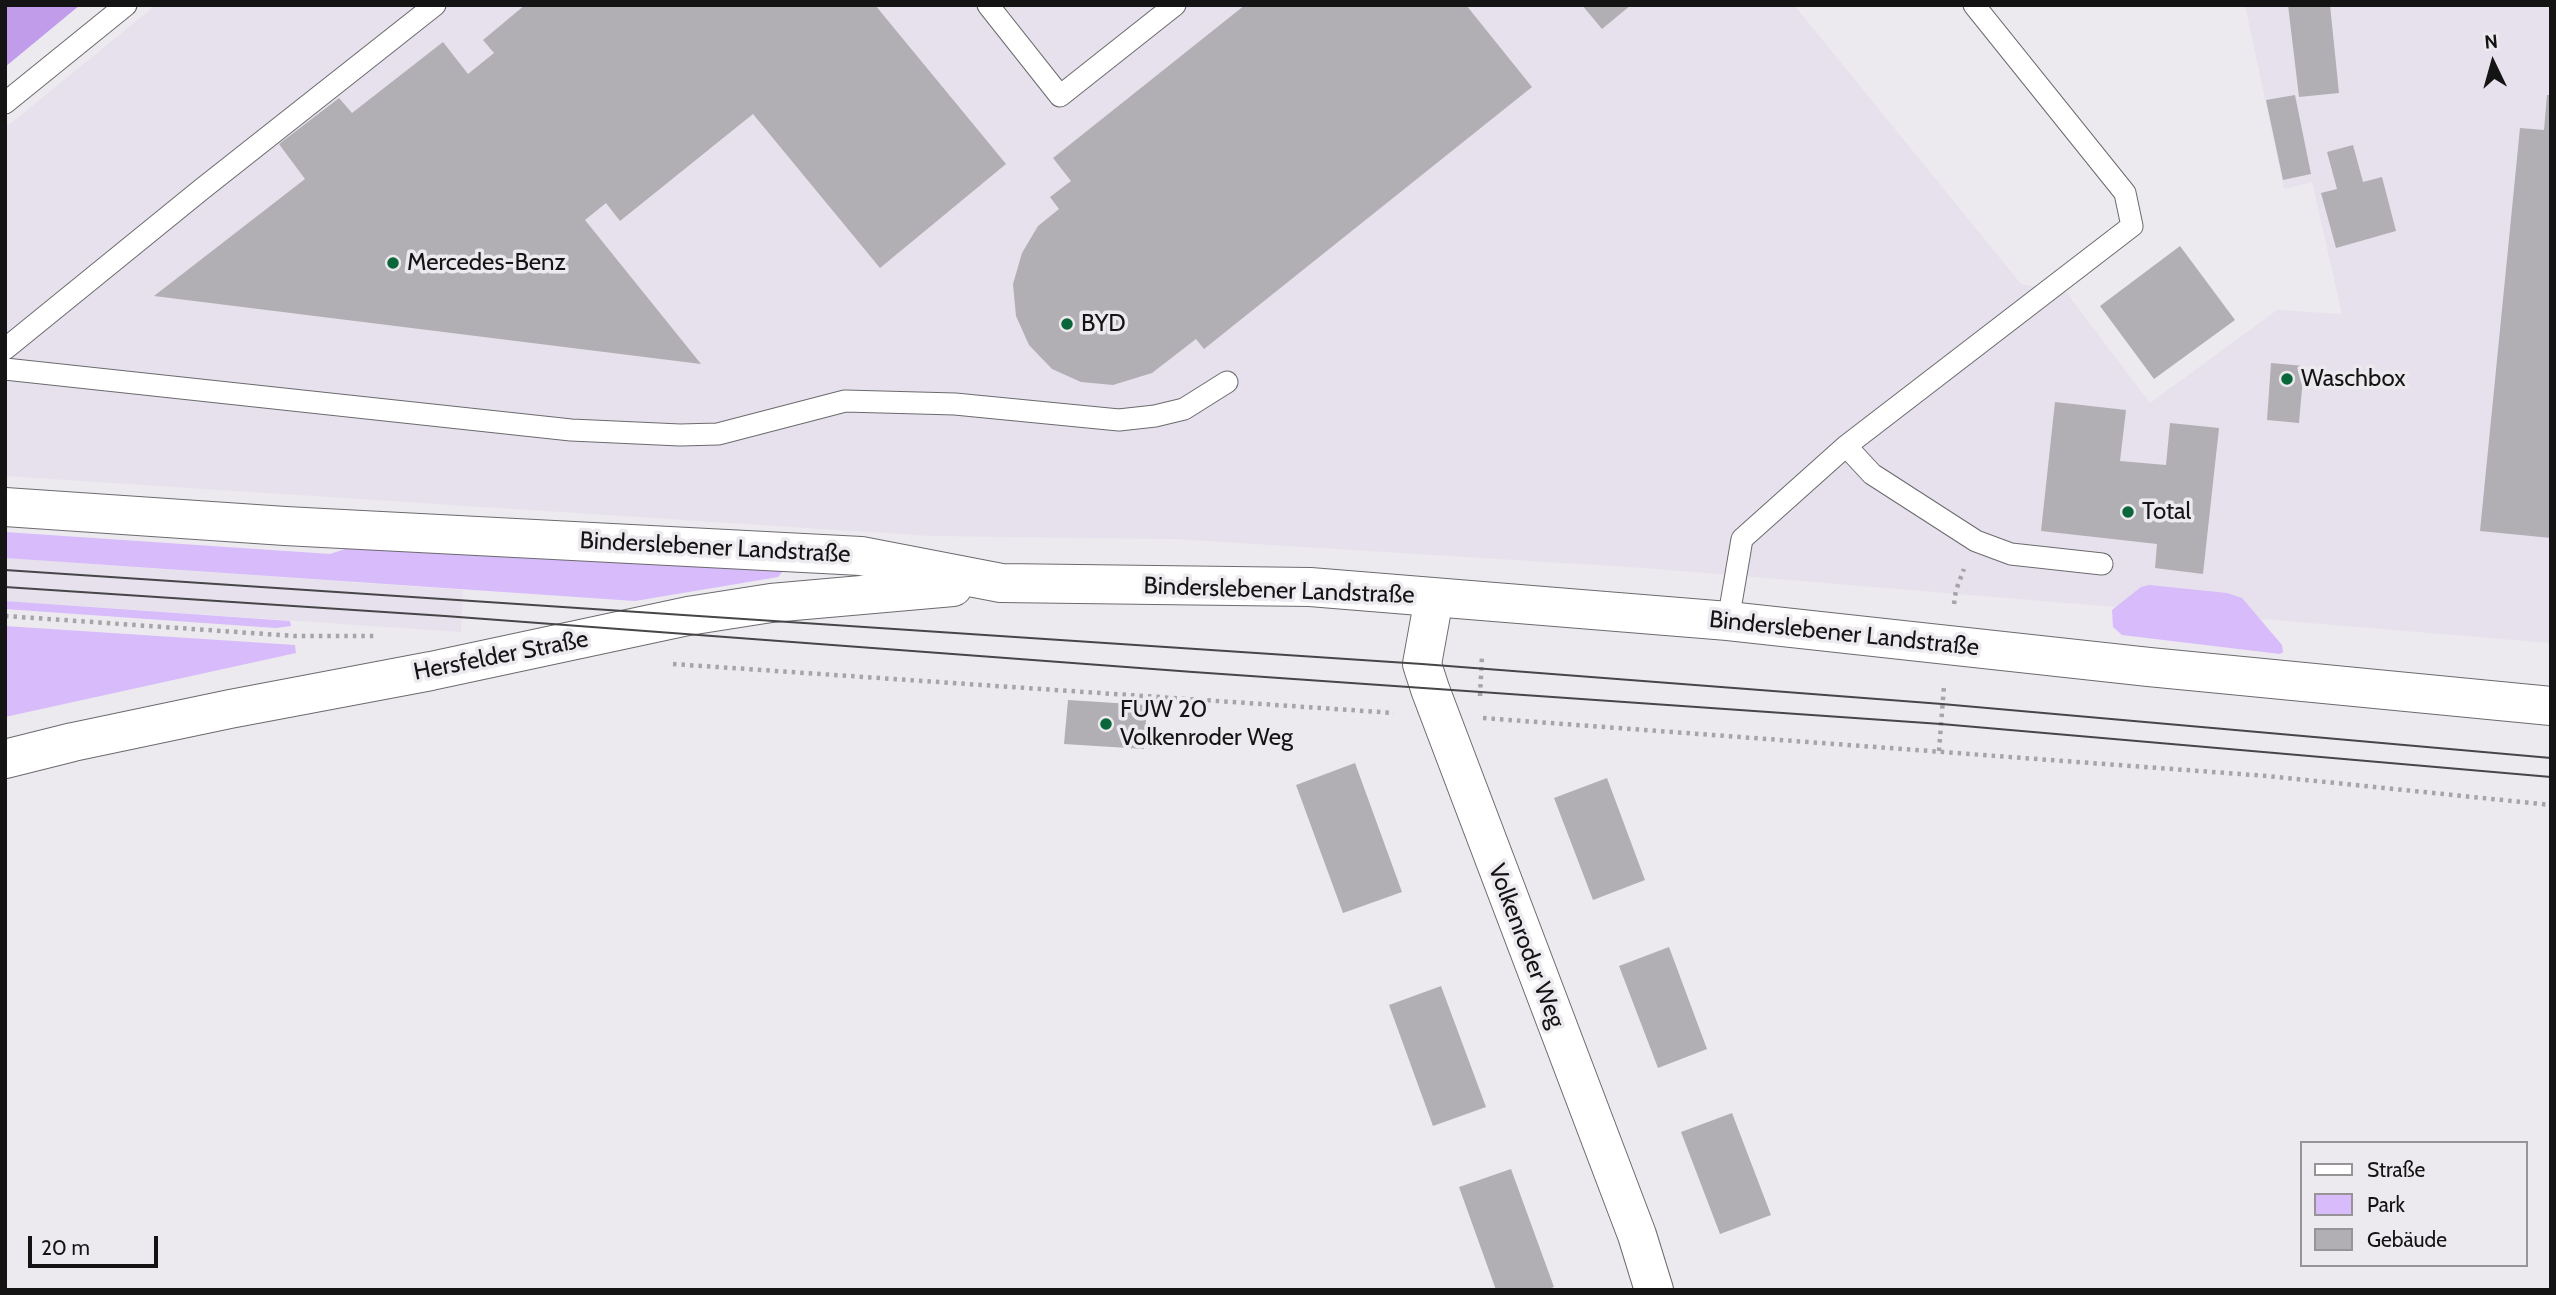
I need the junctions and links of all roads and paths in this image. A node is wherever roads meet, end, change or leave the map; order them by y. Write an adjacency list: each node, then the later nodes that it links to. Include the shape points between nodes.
1 (126, 5): 6 (lane)
2 (435, 5): 7 (lane)
3 (988, 5): 4 (lane, via 1060,96)
4 (1175, 5)
5 (1974, 5): 10 (lane, via 2125,193 2133,226)
6 (5, 103)
7 (5, 349)
8 (5, 369): 9 (lane, via 571,430 680,435 718,434 845,401 955,404 1119,420 1184,409)
9 (1227, 382)
10 (1846, 446): 12 (lane, via 1872,474 1976,541 2011,554); 16 (lane, via 1742,540)
11 (5, 507): 13 (main road, Binderslebener Landstraße, via 861,556)
12 (2102, 565)
13 (1001, 583): 14 (main road, Binderslebener Landstraße, via 1310,587); 25 (main road, Hersfelder Straße, via 771,603 688,616)
14 (1434, 598): 16 (main road, Binderslebener Landstraße); 22 (main road, Volkenroder Weg, via 1422,664)
15 (5, 616): 17 (path, via 294,636)
16 (1728, 621): 21 (main road, Binderslebener Landstraße)
17 (391, 636)
18 (1482, 656): 23 (path)
19 (660, 663): 22 (path)
20 (1944, 688): 24 (path)
21 (2551, 706)
22 (1439, 716): 23 (path); 27 (main road, Volkenroder Weg)
23 (1478, 718): 24 (path)
24 (1939, 751): 26 (path, via 2267,776)
25 (5, 759)
26 (2551, 805)
27 (1654, 1290)

